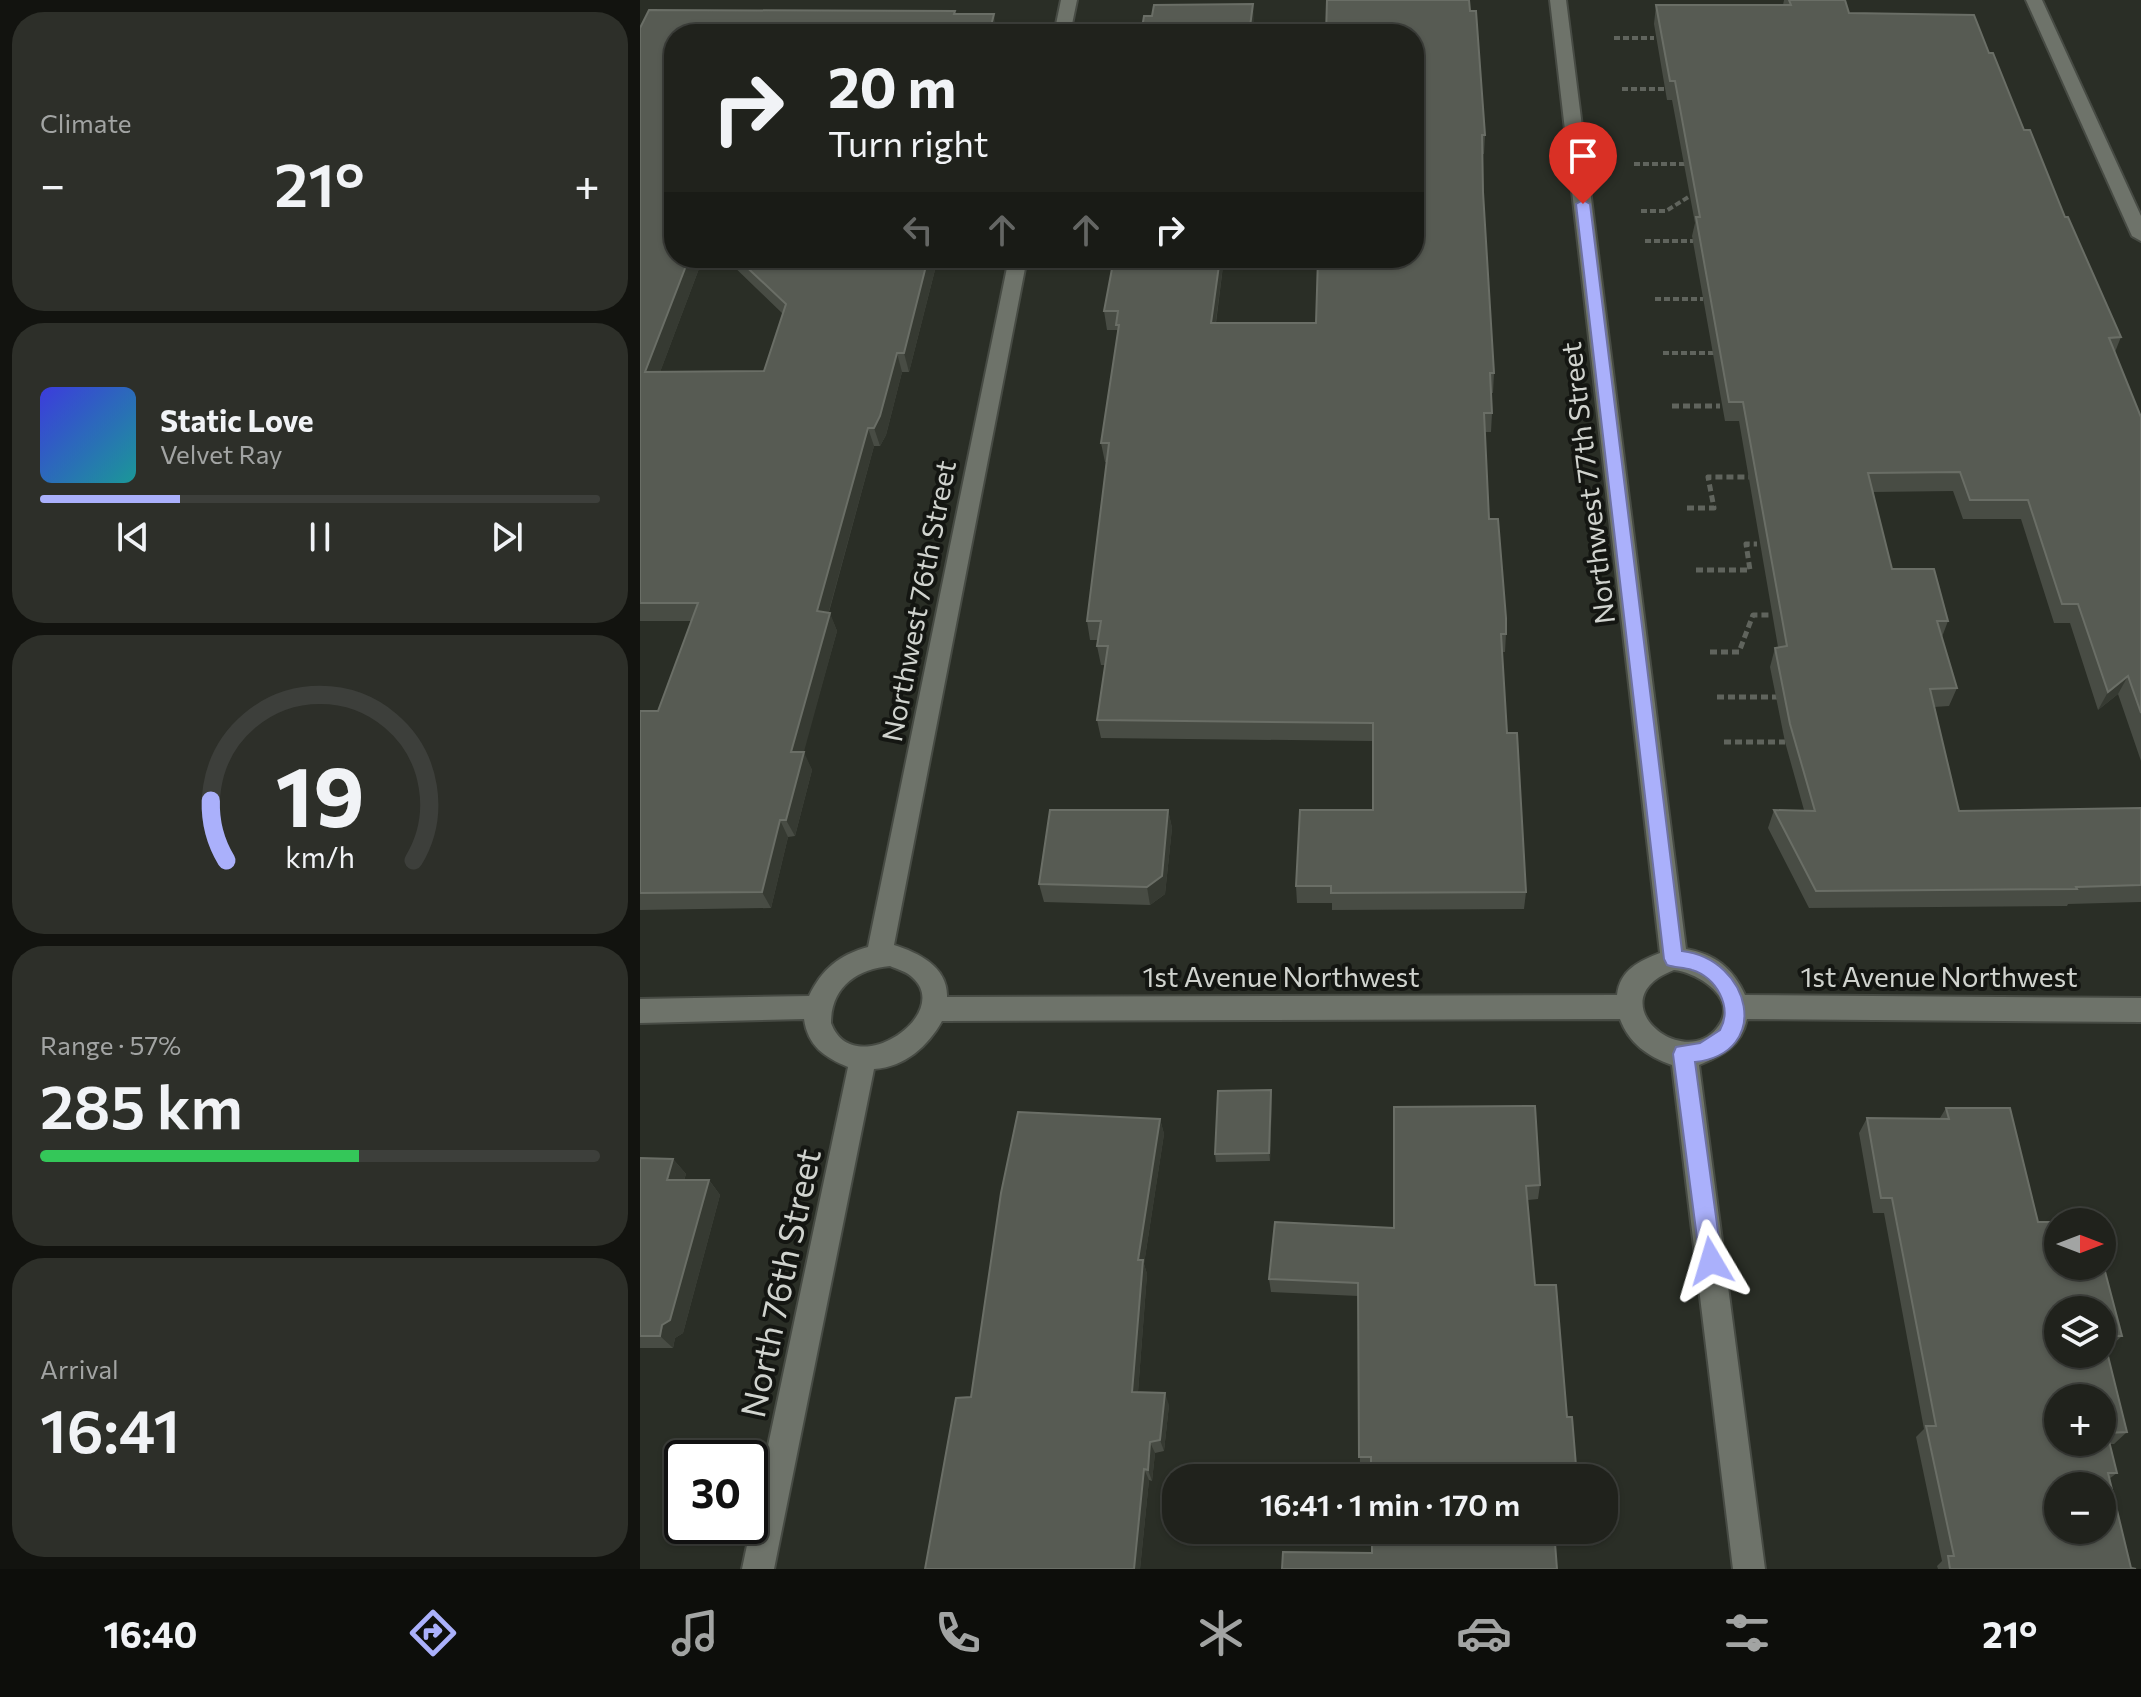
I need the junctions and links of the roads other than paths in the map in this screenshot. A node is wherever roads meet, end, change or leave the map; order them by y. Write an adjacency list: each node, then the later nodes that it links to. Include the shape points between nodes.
1 (1069, 0): 4 (street)
2 (1558, 0): 8 (street, Northwest 77th Street)
3 (2034, 0): 5 (street)
4 (1064, 24)
5 (2141, 236)
6 (1016, 268): 7 (street, Northwest 76th Street)
7 (879, 956): 9 (street, via 853,963 836,975); 12 (street, via 911,960 925,969 934,982)
8 (1674, 959): 10 (street, via 1642,970 1632,983); 11 (street, via 1709,968 1732,992)
9 (817, 1007): 14 (street); 16 (street, via 817,1025 825,1040 837,1051)
10 (1628, 1007): 12 (street, 1st Avenue Northwest); 15 (street, via 1637,1029 1650,1042)
11 (1736, 1007): 13 (street, 1st Avenue Northwest); 15 (street, via 1728,1036 1715,1046)
12 (934, 1009): 16 (street, via 910,1043 892,1054)
13 (2141, 1010)
14 (640, 1011)
15 (1684, 1054): 18 (street)
16 (863, 1058): 17 (street, North 76th Street)
17 (758, 1569)
18 (1749, 1569)

